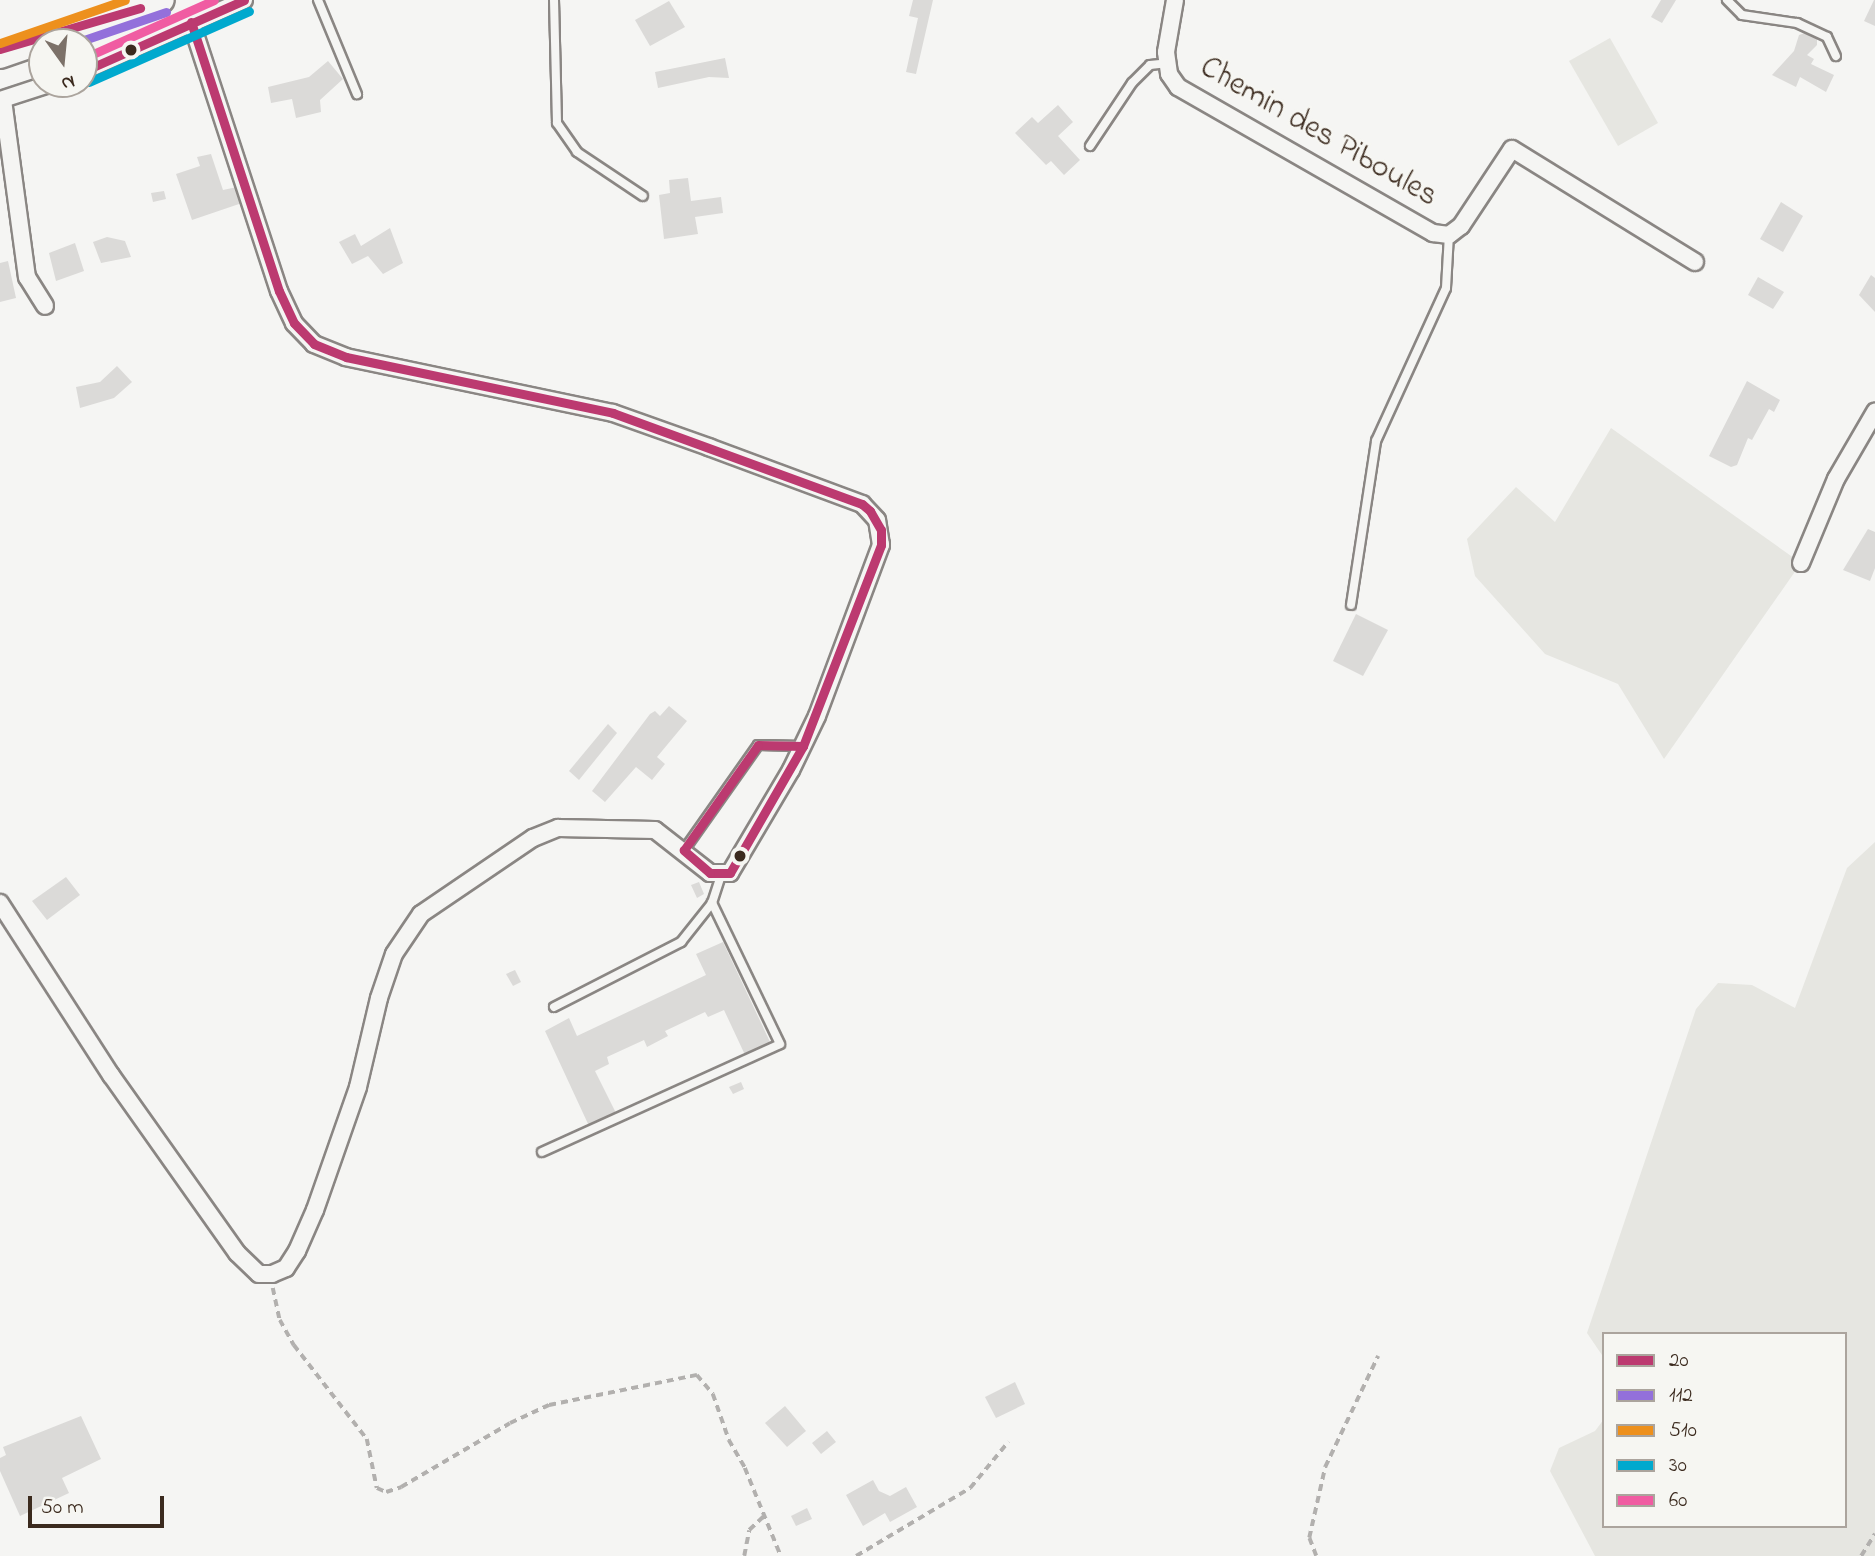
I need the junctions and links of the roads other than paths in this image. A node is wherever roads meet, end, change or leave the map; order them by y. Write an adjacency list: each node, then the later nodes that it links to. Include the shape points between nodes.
1 (162, 0): 8 (main road)
2 (244, 0): 7 (street)
3 (318, 0): 17 (lane)
4 (555, 0): 20 (lane, via 557,123 577,152)
5 (1175, 0): 14 (street, Chemin des Piboules)
6 (1727, 0): 12 (lane, via 1742,15 1797,23 1827,37)
7 (191, 22): 15 (street); 27 (street, via 279,291 294,324 314,344 346,357 613,413 862,503 870,511 881,530 881,545)
8 (79, 28)
9 (28, 43): 11 (main road)
10 (28, 46): 13 (main road)
11 (0, 49)
12 (1836, 55)
13 (0, 56)
14 (1168, 63): 19 (lane, via 1150,65 1132,83); 21 (street, Chemin des Piboules, via 1178,87 1433,233)
15 (98, 65)
16 (28, 91): 18 (street)
17 (357, 94)
18 (2, 100): 23 (street, via 27,277)
19 (1090, 146)
20 (643, 196)
21 (1449, 235): 22 (street, Chemin des Piboules, via 1461,226 1512,149); 26 (lane, via 1446,288 1376,441)
22 (1695, 262)
23 (45, 306)
24 (1875, 412): 25 (street, via 1836,479)
25 (1801, 563)
26 (1351, 605)
27 (803, 746): 28 (lane, via 758,745); 29 (street, via 730,873)
28 (684, 850): 29 (street); 30 (street, via 655,830 558,828 533,838 421,914 394,954 358,1087 315,1210 297,1251 285,1268 272,1275 259,1274 237,1253 111,1075)
29 (720, 876): 31 (lane)
30 (0, 903)
31 (712, 903): 32 (lane, via 681,942); 33 (lane, via 780,1044)
32 (554, 1007)
33 (542, 1152)

